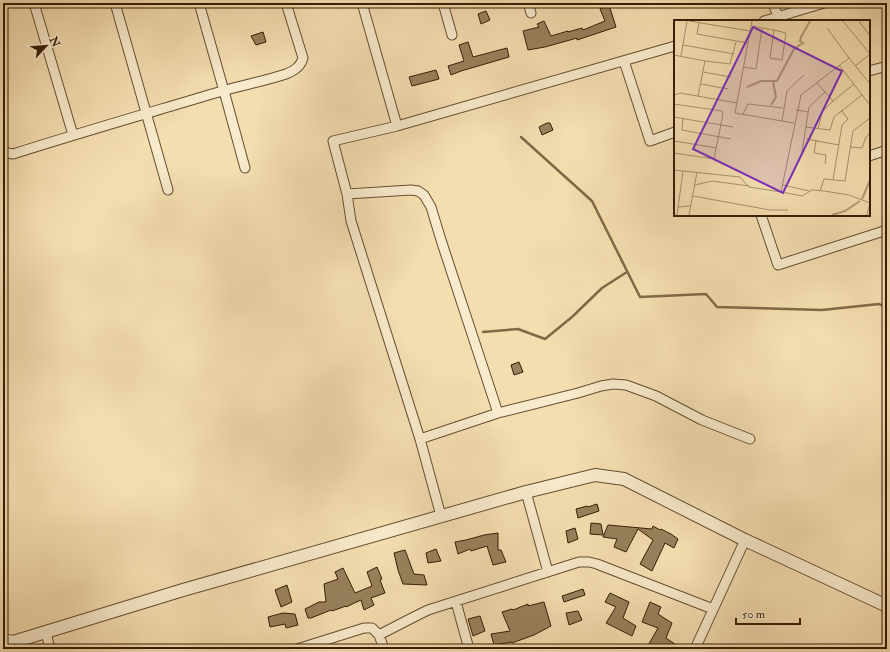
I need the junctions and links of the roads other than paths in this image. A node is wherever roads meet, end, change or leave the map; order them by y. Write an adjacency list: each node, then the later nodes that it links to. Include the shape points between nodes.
1 (34, 3): 22 (street)
2 (115, 3): 19 (street)
3 (199, 3): 18 (street)
4 (286, 3): 18 (street, via 303,58 300,66 288,74)
5 (362, 3): 20 (street)
6 (443, 3): 13 (street)
7 (528, 3): 10 (street)
8 (773, 3): 11 (street)
9 (824, 3): 11 (street)
10 (531, 13)
11 (778, 17): 12 (street)
12 (768, 20)
13 (452, 36)
14 (674, 46): 15 (street)
15 (624, 61): 20 (street); 21 (street, via 650,141)
16 (887, 66): 17 (street)
17 (870, 71)
18 (224, 90): 19 (street); 26 (street)
19 (146, 114): 22 (street); 27 (street)
20 (397, 126): 28 (street, via 333,141)
21 (674, 132)
22 (73, 135): 24 (street, via 13,154)
23 (887, 150): 25 (street)
24 (3, 152)
25 (870, 156)
26 (245, 168)
27 (168, 190)
28 (348, 194): 31 (street, via 411,190 424,195 432,207); 33 (street, via 351,221)
29 (761, 216): 30 (street, via 778,265)
30 (887, 230)
31 (498, 413): 32 (street, via 601,386 626,385 656,396 702,420); 33 (street)
32 (750, 438)
33 (420, 440): 35 (street)
34 (526, 492): 35 (street); 36 (street, via 595,475 624,480); 37 (street)
35 (441, 516): 41 (street)
36 (745, 540): 39 (street); 40 (street)
37 (548, 572): 38 (street); 40 (street, via 579,562 598,564)
38 (456, 602): 42 (street, via 428,610); 47 (street)
39 (887, 606)
40 (713, 609): 48 (street)
41 (46, 632): 43 (street, via 13,642); 44 (street)
42 (379, 635): 45 (street, via 372,628 364,628); 46 (street)
43 (3, 640)
44 (50, 649)
45 (297, 649)
46 (384, 649)
47 (469, 649)
48 (695, 649)

